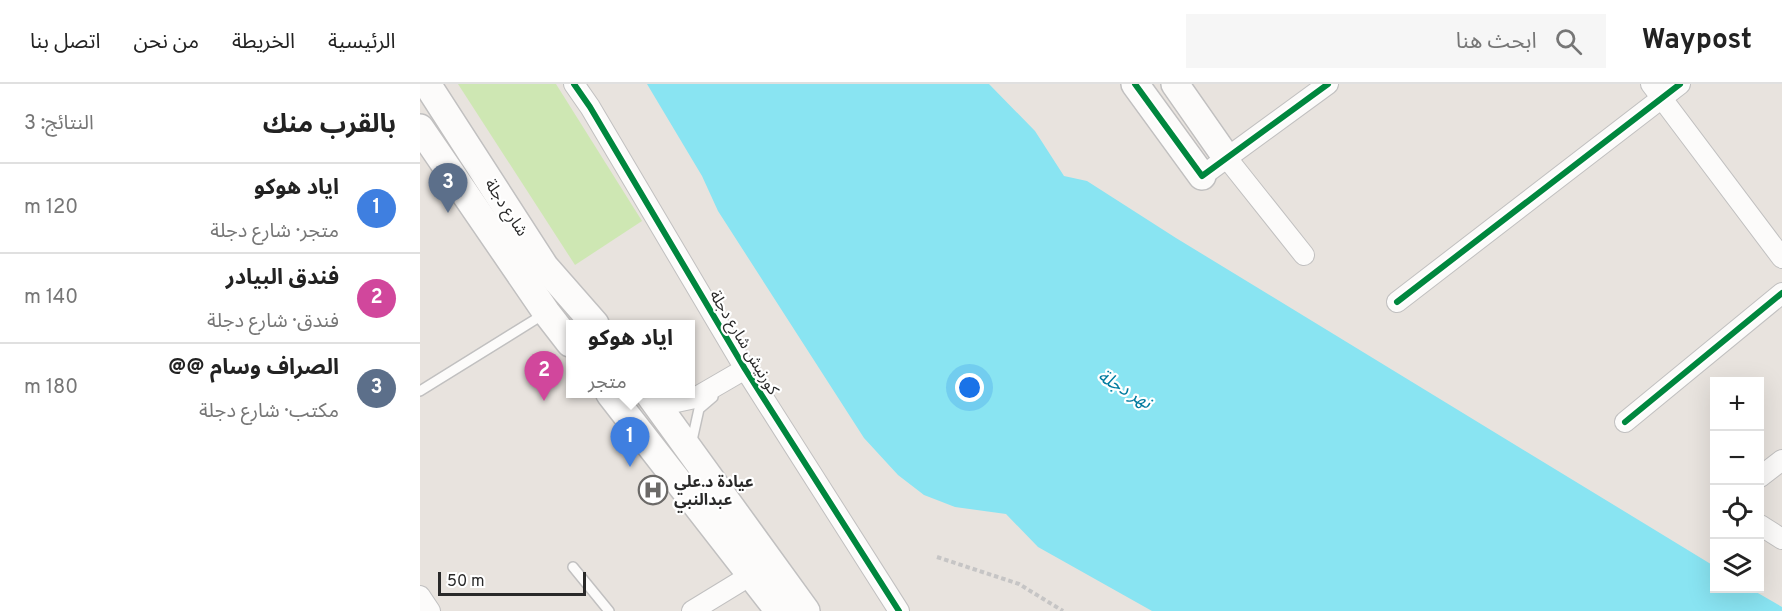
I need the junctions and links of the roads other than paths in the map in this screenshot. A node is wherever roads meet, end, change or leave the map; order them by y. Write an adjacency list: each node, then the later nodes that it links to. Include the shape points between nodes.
1 (426, 84): 16 (main road, شارع دجلة, via 545,267)
2 (574, 84): 18 (street, كورنيش شارع دجلة)
3 (1135, 84): 10 (main road)
4 (1174, 84): 9 (main road)
5 (1328, 84): 9 (street)
6 (1680, 84): 7 (street)
7 (1656, 91): 12 (street); 14 (street)
8 (420, 128): 15 (main road, شارع دجلة)
9 (1226, 157): 10 (street); 11 (street)
10 (1202, 176)
11 (1304, 255)
12 (1782, 258)
13 (1782, 293): 22 (street)
14 (1397, 302)
15 (546, 312): 17 (main road, شارع دجلة); 19 (lane)
16 (591, 320)
17 (566, 338)
18 (745, 369): 21 (street, via 695,398); 23 (lane, via 699,409); 36 (street, كورنيش شارع دجلة)
19 (420, 391)
20 (614, 398): 29 (main road)
21 (653, 400): 23 (main road)
22 (1625, 422)
23 (690, 450): 35 (main road)
24 (1782, 460): 25 (street)
25 (1764, 474)
26 (1764, 528): 27 (street)
27 (1782, 539)
28 (573, 567): 32 (lane)
29 (751, 575): 33 (street); 34 (main road)
30 (420, 596): 31 (street)
31 (430, 611)
32 (609, 611)
33 (692, 611)
34 (779, 611)
35 (806, 611)
36 (898, 611)

